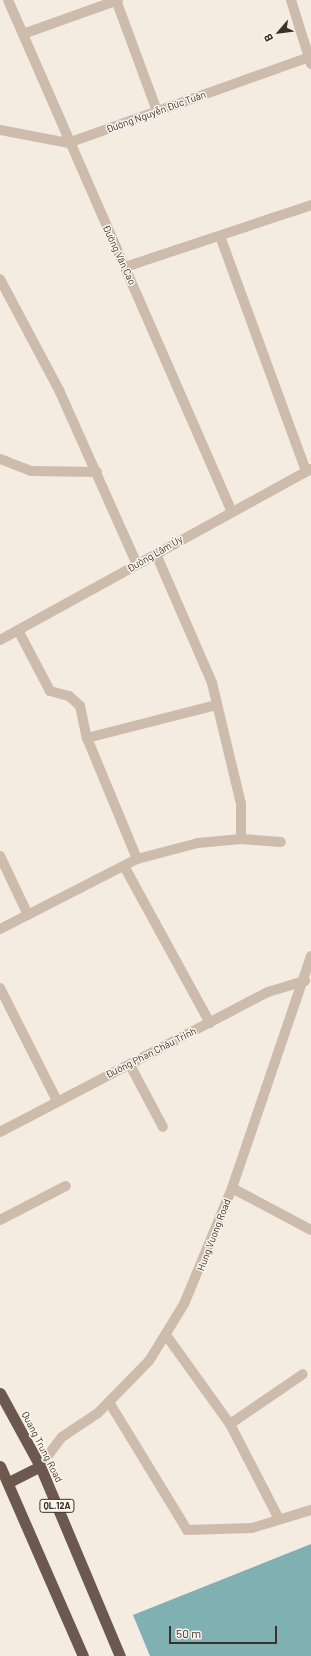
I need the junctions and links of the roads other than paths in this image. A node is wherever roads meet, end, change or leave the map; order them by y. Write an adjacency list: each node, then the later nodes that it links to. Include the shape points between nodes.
1 (8, 0): 4 (street, Đường Văn Cao)
2 (117, 0): 4 (street); 6 (street)
3 (290, 0): 5 (street)
4 (23, 34): 8 (street, Đường Văn Cao)
5 (310, 59): 6 (street, Đường Nguyễn Đức Tuân)
6 (157, 111): 8 (street, Đường Nguyễn Đức Tuân)
7 (0, 130): 8 (street)
8 (68, 143): 11 (street, Đường Văn Cao)
9 (311, 205): 10 (street)
10 (220, 236): 11 (street); 14 (street)
11 (125, 267): 16 (street, Đường Văn Cao)
12 (0, 280): 15 (street, via 59,390)
13 (0, 459): 15 (street, via 31,471)
14 (308, 470): 16 (street, Đường Lâm Úy)
15 (97, 472): 18 (street)
16 (231, 510): 17 (street, Đường Lâm Úy)
17 (156, 554): 18 (street, Đường Lâm Úy); 21 (street, via 212,683)
18 (137, 564): 19 (street, Đường Lâm Úy)
19 (18, 630): 20 (street, Đường Lâm Úy); 22 (street, via 50,690 69,696 80,706)
20 (0, 640)
21 (216, 706): 22 (street); 23 (street, via 241,804)
22 (87, 738): 26 (street)
23 (241, 839): 24 (street); 26 (street, via 198,843)
24 (281, 842)
25 (0, 856): 28 (street)
26 (137, 860): 27 (street)
27 (124, 866): 28 (street); 33 (street)
28 (28, 915): 29 (street)
29 (0, 929)
30 (311, 956): 31 (street, Hung Vuong Road)
31 (305, 981): 33 (street, Đường Phan Châu Trinh, via 268,992); 39 (street, Hung Vuong Road)
32 (0, 988): 35 (street)
33 (210, 1023): 34 (street, Đường Phan Châu Trinh)
34 (130, 1065): 35 (street, Đường Phan Châu Trinh); 36 (street)
35 (57, 1101): 37 (street, Đường Phan Châu Trinh)
36 (163, 1127)
37 (0, 1132)
38 (66, 1186): 40 (street)
39 (232, 1188): 41 (street); 42 (street, Hung Vuong Road, via 195,1284)
40 (0, 1220)
41 (311, 1230)
42 (166, 1335): 45 (street, Hung Vuong Road, via 149,1361); 46 (street)
43 (303, 1374): 46 (street)
44 (0, 1393): 48 (highway, Quang Trung Road / QL.12A)
45 (109, 1402): 48 (street, Hung Vuong Road, via 62,1437); 51 (street, via 187,1530 252,1528)
46 (230, 1424): 51 (street)
47 (0, 1466): 49 (highway)
48 (40, 1466): 49 (highway); 53 (highway, Quang Trung Road / QL.12A)
49 (5, 1484): 52 (highway)
50 (311, 1510): 51 (street)
51 (279, 1519)
52 (83, 1656)
53 (120, 1656)

